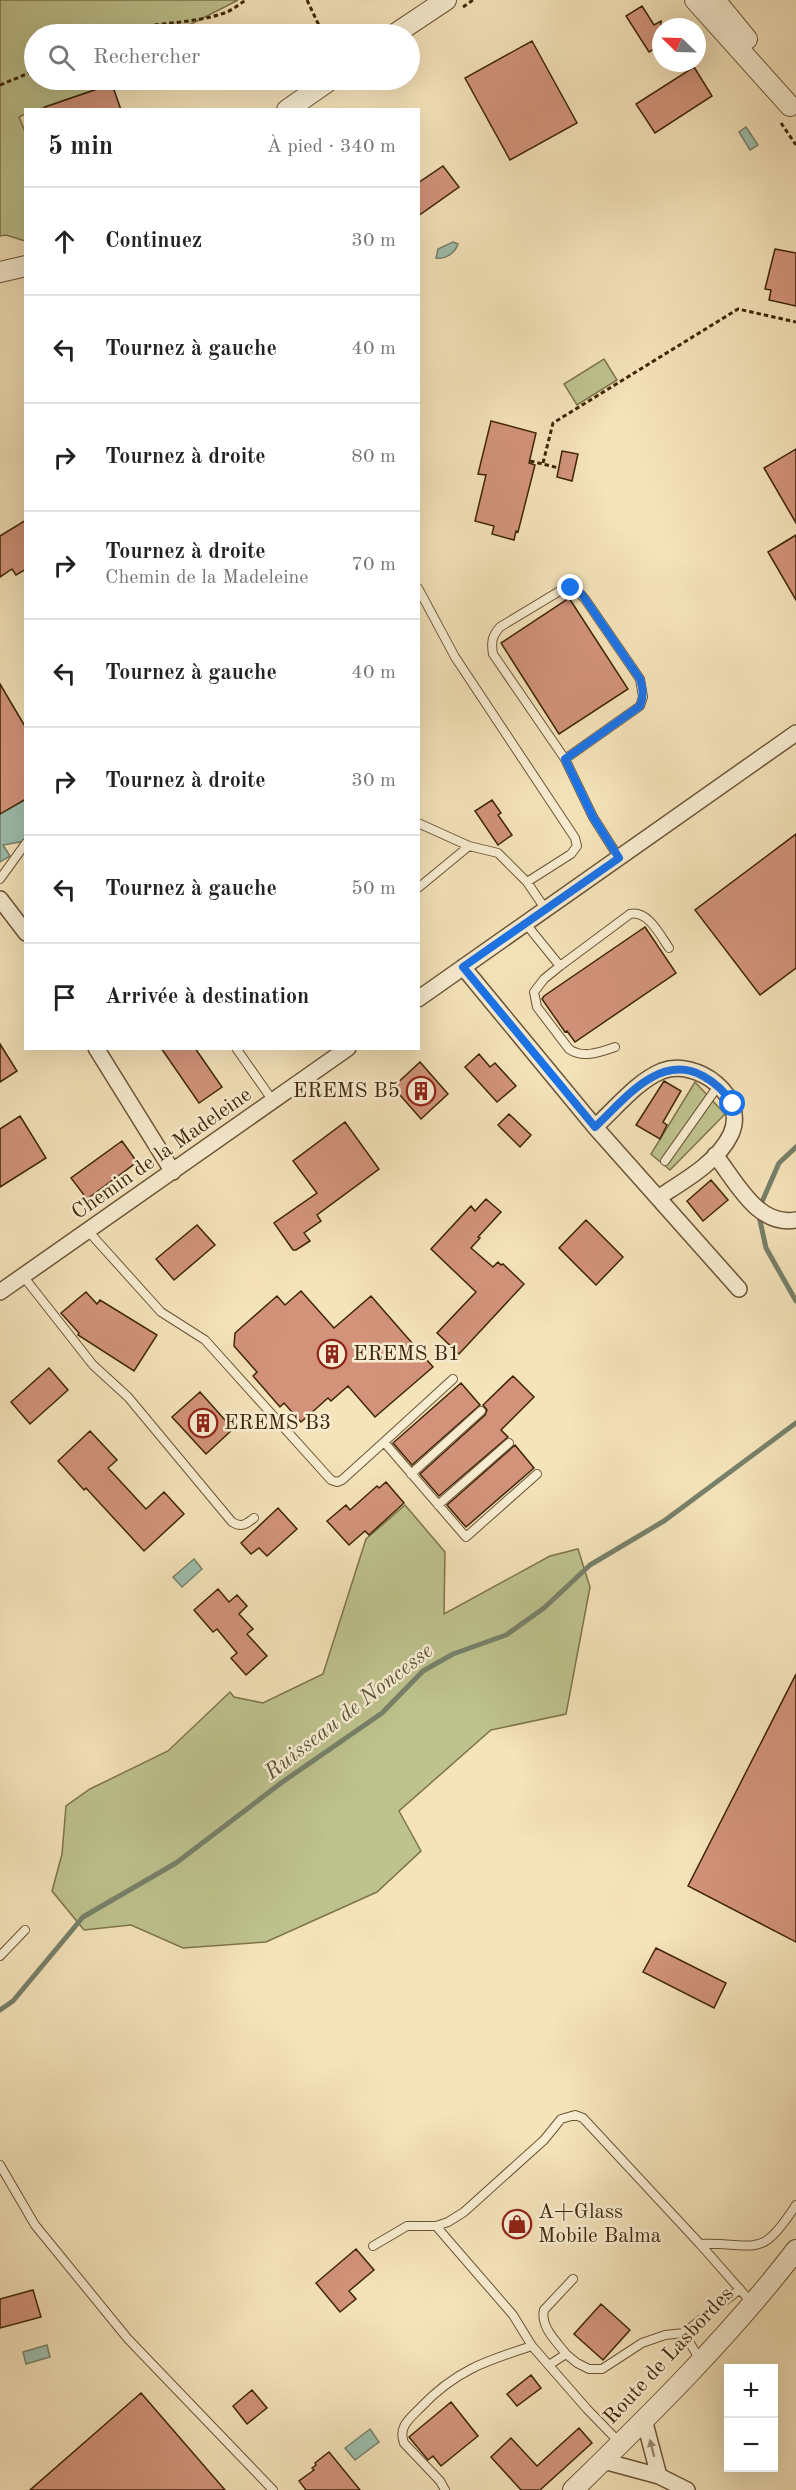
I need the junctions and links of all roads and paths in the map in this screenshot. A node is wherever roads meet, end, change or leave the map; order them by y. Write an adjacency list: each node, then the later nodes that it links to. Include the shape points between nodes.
1 (246, 0): 6 (path, via 224,14)
2 (307, 0): 7 (path)
3 (446, 0): 8 (street)
4 (695, 0): 13 (street)
5 (715, 0): 13 (street, via 754,49)
6 (167, 24)
7 (318, 24)
8 (410, 24)
9 (24, 75): 10 (path)
10 (0, 86)
11 (316, 90): 12 (street)
12 (290, 108)
13 (793, 110)
14 (24, 266): 15 (street)
15 (0, 272)
16 (796, 322): 18 (path, via 738,309 553,423)
17 (530, 460): 18 (path)
18 (543, 464): 19 (path)
19 (559, 468)
20 (420, 592): 28 (lane, via 455,657 575,838 577,846 571,854)
21 (796, 733): 26 (street)
22 (565, 759): 22 (lane, via 493,654 491,643 500,627 571,588 580,592 640,679 643,697 640,706); 26 (lane, via 593,817)
23 (420, 824): 25 (lane)
24 (24, 846): 27 (lane)
25 (469, 846): 28 (lane, via 498,853); 29 (lane)
26 (619, 858): 31 (street)
27 (0, 879)
28 (527, 882): 31 (lane)
29 (420, 886)
30 (0, 899): 32 (street)
31 (546, 910): 33 (street)
32 (21, 915)
33 (526, 924): 35 (lane); 36 (street)
34 (669, 948): 35 (lane, via 646,917 636,913)
35 (560, 966): 38 (lane, via 534,992 537,1007 575,1053 583,1055)
36 (463, 967): 37 (street); 44 (street)
37 (420, 998)
38 (615, 1047)
39 (97, 1050): 47 (street)
40 (237, 1050): 43 (lane)
41 (345, 1050): 43 (street, Chemin de la Madeleine)
42 (718, 1086): 44 (street, via 689,1070 660,1072); 45 (street, via 727,1094 735,1112 733,1131); 46 (lane)
43 (273, 1101): 47 (street, Chemin de la Madeleine)
44 (595, 1127): 48 (street)
45 (715, 1155): 48 (street); 49 (street, via 764,1215 781,1221)
46 (665, 1161)
47 (173, 1172): 50 (street, Chemin de la Madeleine)
48 (659, 1197): 52 (street)
49 (796, 1220)
50 (89, 1232): 51 (street, Chemin de la Madeleine); 56 (lane, via 161,1312 206,1340 331,1480 342,1480)
51 (23, 1276): 53 (street, Chemin de la Madeleine); 61 (lane, via 93,1365 128,1397 232,1522 244,1525)
52 (739, 1289)
53 (0, 1292)
54 (453, 1379): 56 (lane)
55 (481, 1411): 58 (lane)
56 (384, 1442): 58 (lane)
57 (509, 1443): 60 (lane)
58 (411, 1474): 60 (lane)
59 (537, 1474): 60 (lane, via 466,1537)
60 (438, 1505)
61 (254, 1518)
62 (25, 1930): 63 (lane)
63 (0, 1956)
64 (0, 2165): 81 (lane, via 35,2225 128,2339)
65 (796, 2205): 67 (lane, via 776,2233 759,2246)
66 (436, 2226): 67 (lane, via 464,2212 544,2140 561,2119 575,2115 583,2118); 68 (lane, via 408,2226); 73 (lane, via 513,2315)
67 (700, 2244): 71 (lane)
68 (373, 2246)
69 (796, 2250): 71 (street, Route de Lasbordes)
70 (573, 2279): 74 (lane, via 544,2310 543,2316 549,2332)
71 (746, 2296): 72 (lane); 75 (street, Route de Lasbordes)
72 (684, 2333): 74 (lane, via 642,2343 602,2369 589,2369); 75 (lane)
73 (532, 2346): 76 (lane); 82 (lane, via 473,2367 441,2386 403,2426 404,2443)
74 (566, 2354): 76 (lane)
75 (700, 2360): 77 (street, Route de Lasbordes)
76 (549, 2365): 78 (lane)
77 (641, 2422): 78 (street, Route de Lasbordes); 80 (street, one-way to 77, via 646,2427)
78 (620, 2443): 79 (street, Route de Lasbordes)
79 (606, 2458): 80 (street, via 611,2463); 83 (street, Route de Lasbordes)
80 (659, 2476): 84 (street)
81 (273, 2490)
82 (445, 2490)
83 (573, 2490)
84 (687, 2490)

